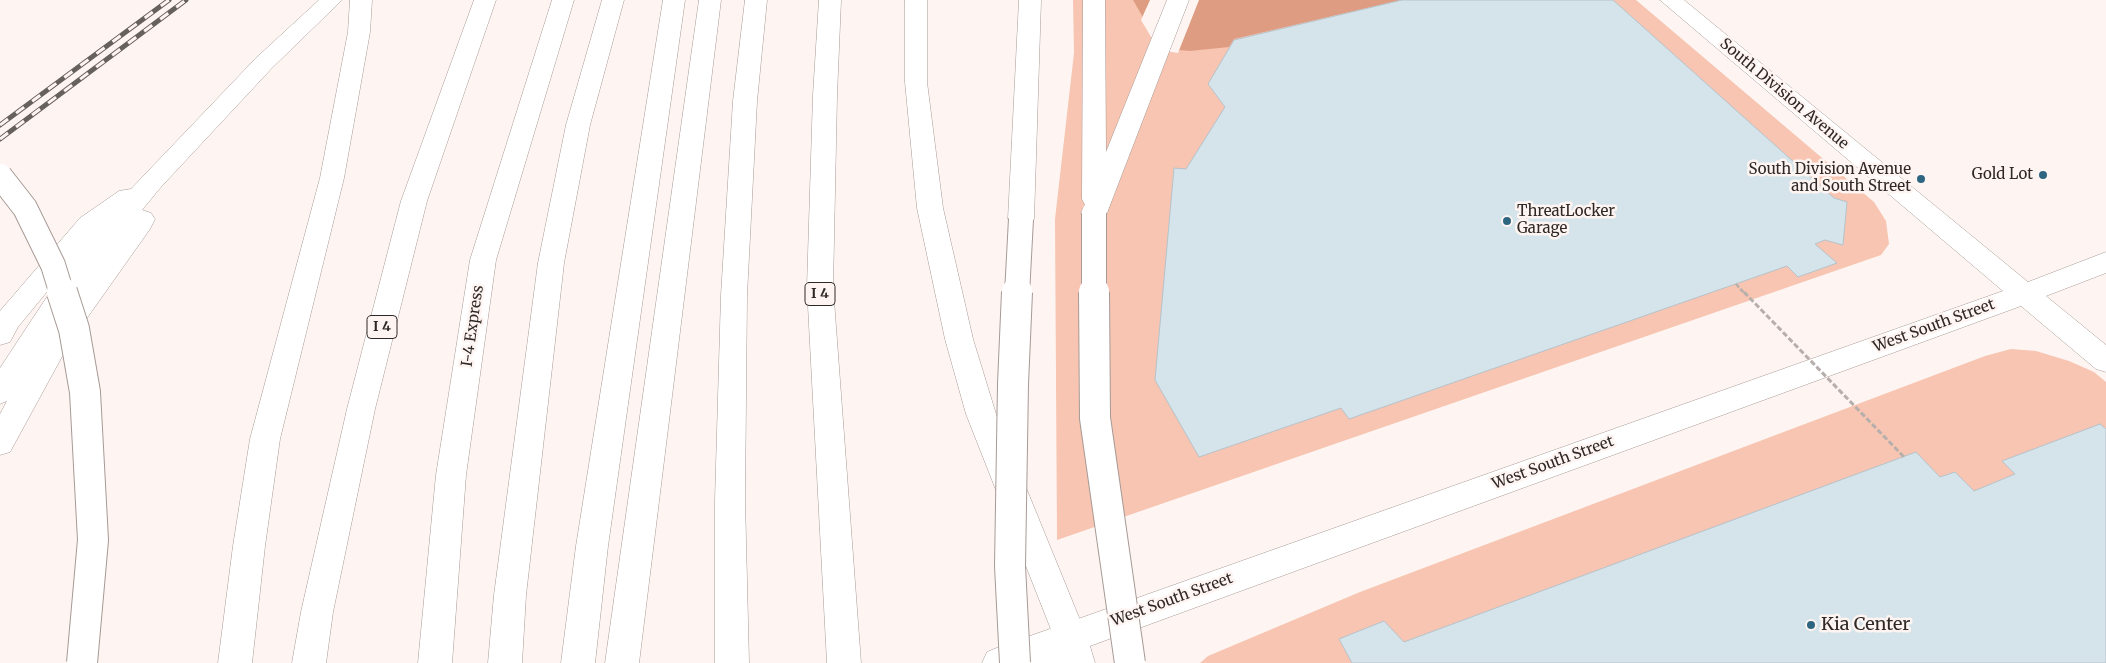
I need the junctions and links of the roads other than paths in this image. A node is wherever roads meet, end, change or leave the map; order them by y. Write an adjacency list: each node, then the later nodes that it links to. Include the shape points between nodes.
1 (331, 0): 16 (main road, via 264,64)
2 (361, 0): 26 (main road, via 359,32 332,178 266,439)
3 (485, 0): 27 (main road, I 4, via 411,210 361,409)
4 (563, 0): 28 (main road, I-4 Express, via 483,260 451,476)
5 (613, 0): 29 (main road, via 578,125 551,263 510,595)
6 (674, 0): 30 (main road, via 592,546)
7 (710, 0): 31 (main road)
8 (756, 0): 32 (main road, via 745,101 734,295 730,500)
9 (830, 0): 33 (main road, I 4, via 820,287)
10 (916, 0): 24 (main road, via 916,82 930,208 959,339 982,414)
11 (1030, 0): 35 (main road, bridge, via 1013,384 1010,566)
12 (1094, 0): 17 (main road)
13 (1178, 0): 17 (main road)
14 (1671, 0): 19 (main road, South Division Avenue)
15 (0, 176): 25 (main road, bridge, via 25,208 53,265 74,329 85,392 93,540)
16 (152, 181): 20 (main road, via 89,224 8,320); 22 (main road, via 75,276); 23 (main road, via 141,223 60,334)
17 (1094, 213): 37 (main road, bridge, via 1095,418)
18 (2106, 262): 19 (main road, West South Street)
19 (2024, 294): 21 (main road); 24 (main road, West South Street)
20 (0, 334)
21 (2106, 360)
22 (0, 392)
23 (0, 443)
24 (1074, 650): 34 (main road, West South Street); 36 (main road)
25 (82, 663)
26 (235, 663)
27 (308, 663)
28 (435, 663)
29 (505, 663)
30 (578, 663)
31 (622, 663)
32 (732, 663)
33 (844, 663)
34 (999, 663)
35 (1015, 663)
36 (1042, 663)
37 (1130, 663)

